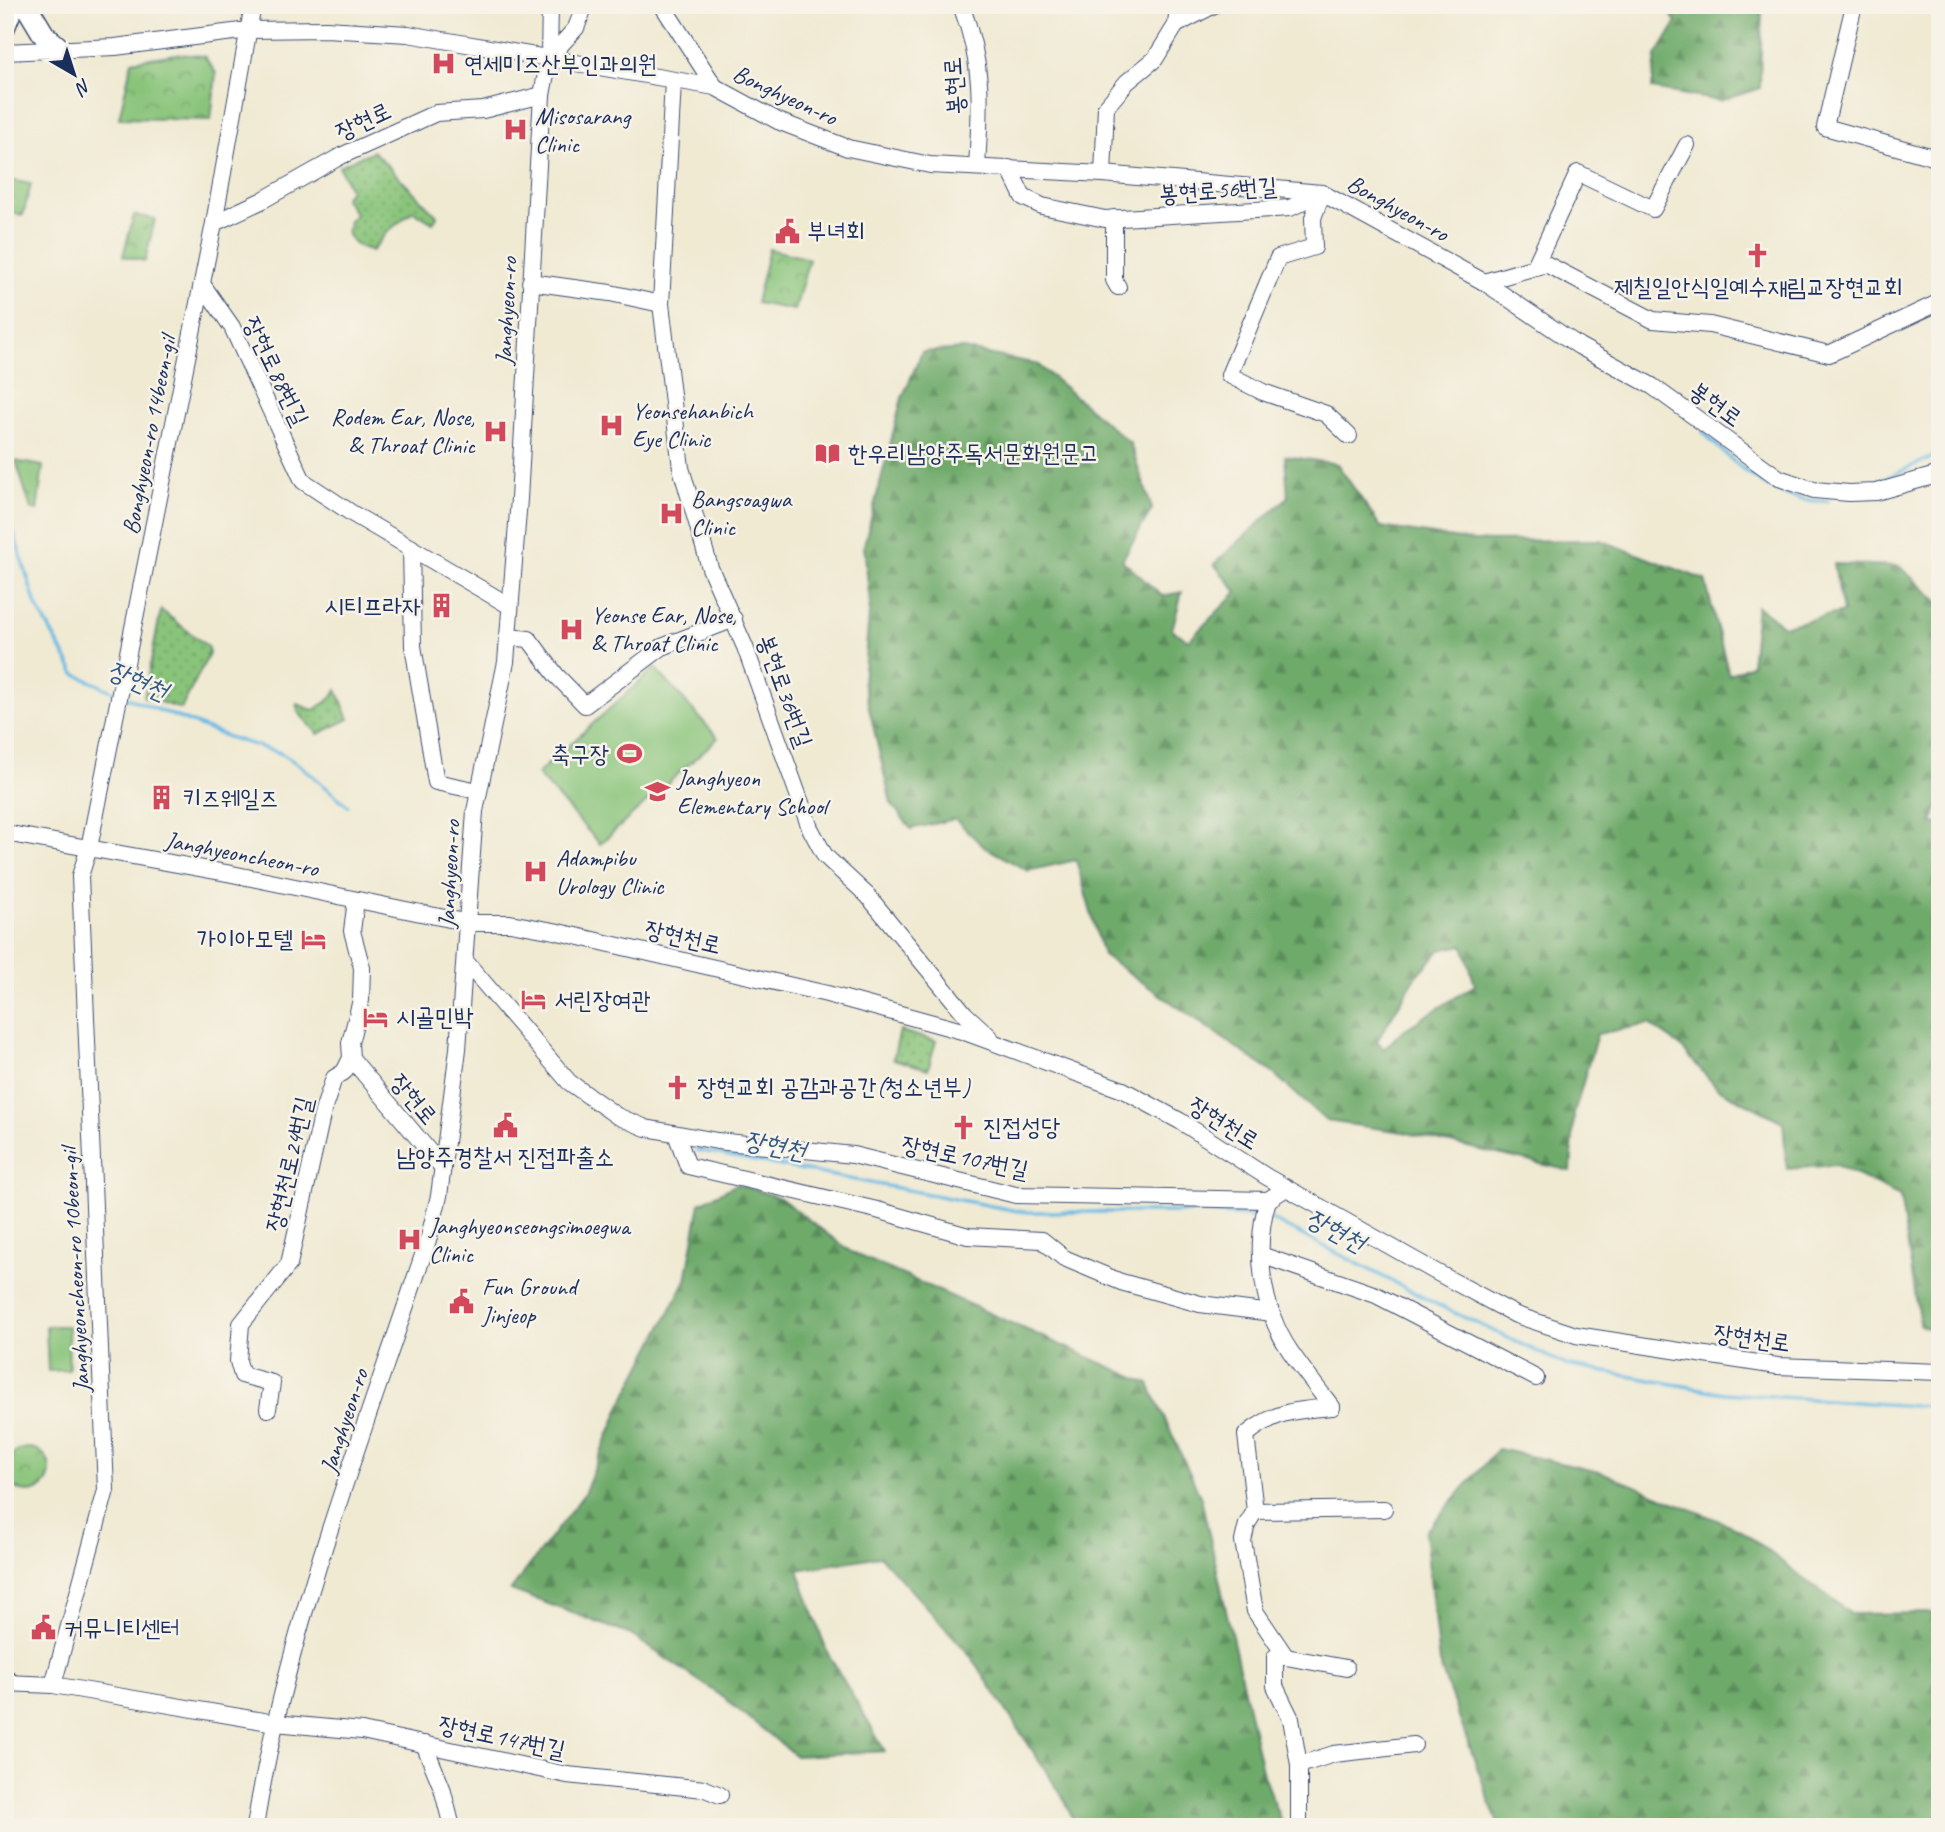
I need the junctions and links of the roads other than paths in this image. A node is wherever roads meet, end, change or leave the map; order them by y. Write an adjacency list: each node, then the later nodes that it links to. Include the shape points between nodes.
1 (13, 5): 11 (main road)
2 (26, 5): 14 (main road, via 44,35)
3 (253, 5): 13 (street, Bonghyeon-ro 14beon-gil)
4 (550, 5): 16 (street, Janghyeon-ro)
5 (585, 5): 16 (street, via 576,27)
6 (662, 5): 18 (street)
7 (961, 5): 22 (street, 봉현로, via 972,34 982,88)
8 (1178, 5): 12 (street)
9 (1214, 5): 12 (street)
10 (1854, 5): 21 (street, via 1825,127)
11 (5, 25)
12 (1176, 25): 24 (street, via 1155,59 1105,107)
13 (249, 30): 14 (street, Bonghyeon-ro, via 115,47); 16 (street, Bonghyeon-ro, via 408,34); 27 (street, Bonghyeon-ro 14beon-gil)
14 (59, 48): 15 (street, Bonghyeon-ro)
15 (5, 52)
16 (549, 58): 17 (street, Bonghyeon-ro); 19 (street, Janghyeon-ro)
17 (673, 82): 18 (street, Bonghyeon-ro); 34 (street, 봉현로36번길)
18 (715, 88): 22 (street, Bonghyeon-ro, via 778,121 848,148 930,165)
19 (542, 95): 27 (street, 장현로, via 483,110 436,113 341,156); 29 (street, Janghyeon-ro)
20 (1687, 145): 28 (street, via 1653,209 1578,173)
21 (1940, 159)
22 (976, 166): 23 (street, Bonghyeon-ro)
23 (1009, 168): 24 (street, Bonghyeon-ro); 26 (street, 봉현로56번길, via 1023,197 1042,206)
24 (1103, 174): 25 (street, Bonghyeon-ro)
25 (1322, 193): 26 (street, 봉현로56번길, via 1290,208); 30 (street, Bonghyeon-ro); 35 (street, via 1313,218 1314,247 1278,258 1229,375 1326,414)
26 (1114, 219): 32 (street, via 1114,280)
27 (214, 223): 31 (street, Bonghyeon-ro 14beon-gil)
28 (1535, 266): 30 (street); 33 (street, via 1546,264 1653,320 1710,325 1829,354)
29 (530, 282): 34 (street); 38 (street, Janghyeon-ro)
30 (1484, 282): 36 (street, 봉현로, via 1579,346 1652,386 1779,478 1814,491 1876,492)
31 (202, 284): 37 (street, 장현로88번길, via 232,327 303,481); 43 (street, Bonghyeon-ro 14beon-gil)
32 (1118, 287)
33 (1940, 302)
34 (661, 304): 39 (street, 봉현로36번길, via 681,468 710,568)
35 (1349, 436)
36 (1940, 474)
37 (411, 547): 38 (street, 장현로88번길); 41 (street, via 413,646 436,782)
38 (510, 606): 40 (street, Janghyeon-ro)
39 (734, 619): 40 (street, via 662,647 585,705 529,639); 47 (street, 봉현로36번길, via 810,828 825,856 868,896)
40 (508, 637): 41 (street, Janghyeon-ro)
41 (478, 791): 45 (street, Janghyeon-ro)
42 (5, 833): 43 (street, Janghyeoncheon-ro)
43 (89, 848): 44 (street, Janghyeoncheon-ro); 63 (street, Janghyeoncheon-ro 10beon-gil, via 80,876 106,1490)
44 (356, 901): 45 (street, Janghyeoncheon-ro); 48 (street, 장현천로24번길, via 352,931 362,968)
45 (469, 923): 46 (street, Janghyeon-ro); 47 (street, 장현천로, via 510,923 554,931)
46 (466, 962): 49 (street, 장현로107번길, via 569,1082 617,1115); 50 (street, Janghyeon-ro)
47 (965, 1023): 51 (street, 장현천로, via 996,1043 1123,1090)
48 (351, 1058): 50 (street, 장현로); 57 (street, 장현천로24번길, via 344,1072 334,1078 323,1111 289,1264 241,1324 238,1361 242,1375 272,1383)
49 (676, 1135): 52 (street, 장현로107번길, via 853,1156 1016,1195); 54 (street, via 688,1166 968,1236 1042,1240 1064,1258 1121,1282 1200,1304)
50 (443, 1168): 64 (street, Janghyeon-ro, via 429,1237 298,1637)
51 (1286, 1188): 52 (street); 55 (street, 장현천로, via 1516,1315 1576,1335 1777,1366)
52 (1267, 1204): 53 (street, via 1259,1238)
53 (1261, 1255): 54 (street); 56 (street, via 1376,1295)
54 (1272, 1313): 59 (street, via 1288,1349 1332,1407 1291,1410 1265,1419 1246,1435)
55 (1940, 1372)
56 (1536, 1378)
57 (268, 1409)
58 (1384, 1509): 59 (street)
59 (1255, 1511): 60 (street, via 1243,1541 1255,1611)
60 (1286, 1657): 61 (street); 67 (street, via 1275,1657 1275,1686 1291,1719)
61 (1346, 1668)
62 (6, 1683): 63 (street)
63 (54, 1685): 64 (street)
64 (275, 1723): 65 (street, 장현로147번길, via 362,1731); 69 (street, Janghyeon-ro)
65 (424, 1744): 68 (street, 장현로147번길, via 567,1775 705,1789); 70 (street)
66 (1414, 1745): 67 (street, via 1334,1754)
67 (1299, 1765): 71 (street)
68 (720, 1795)
69 (256, 1827)
70 (452, 1827)
71 (1299, 1827)

